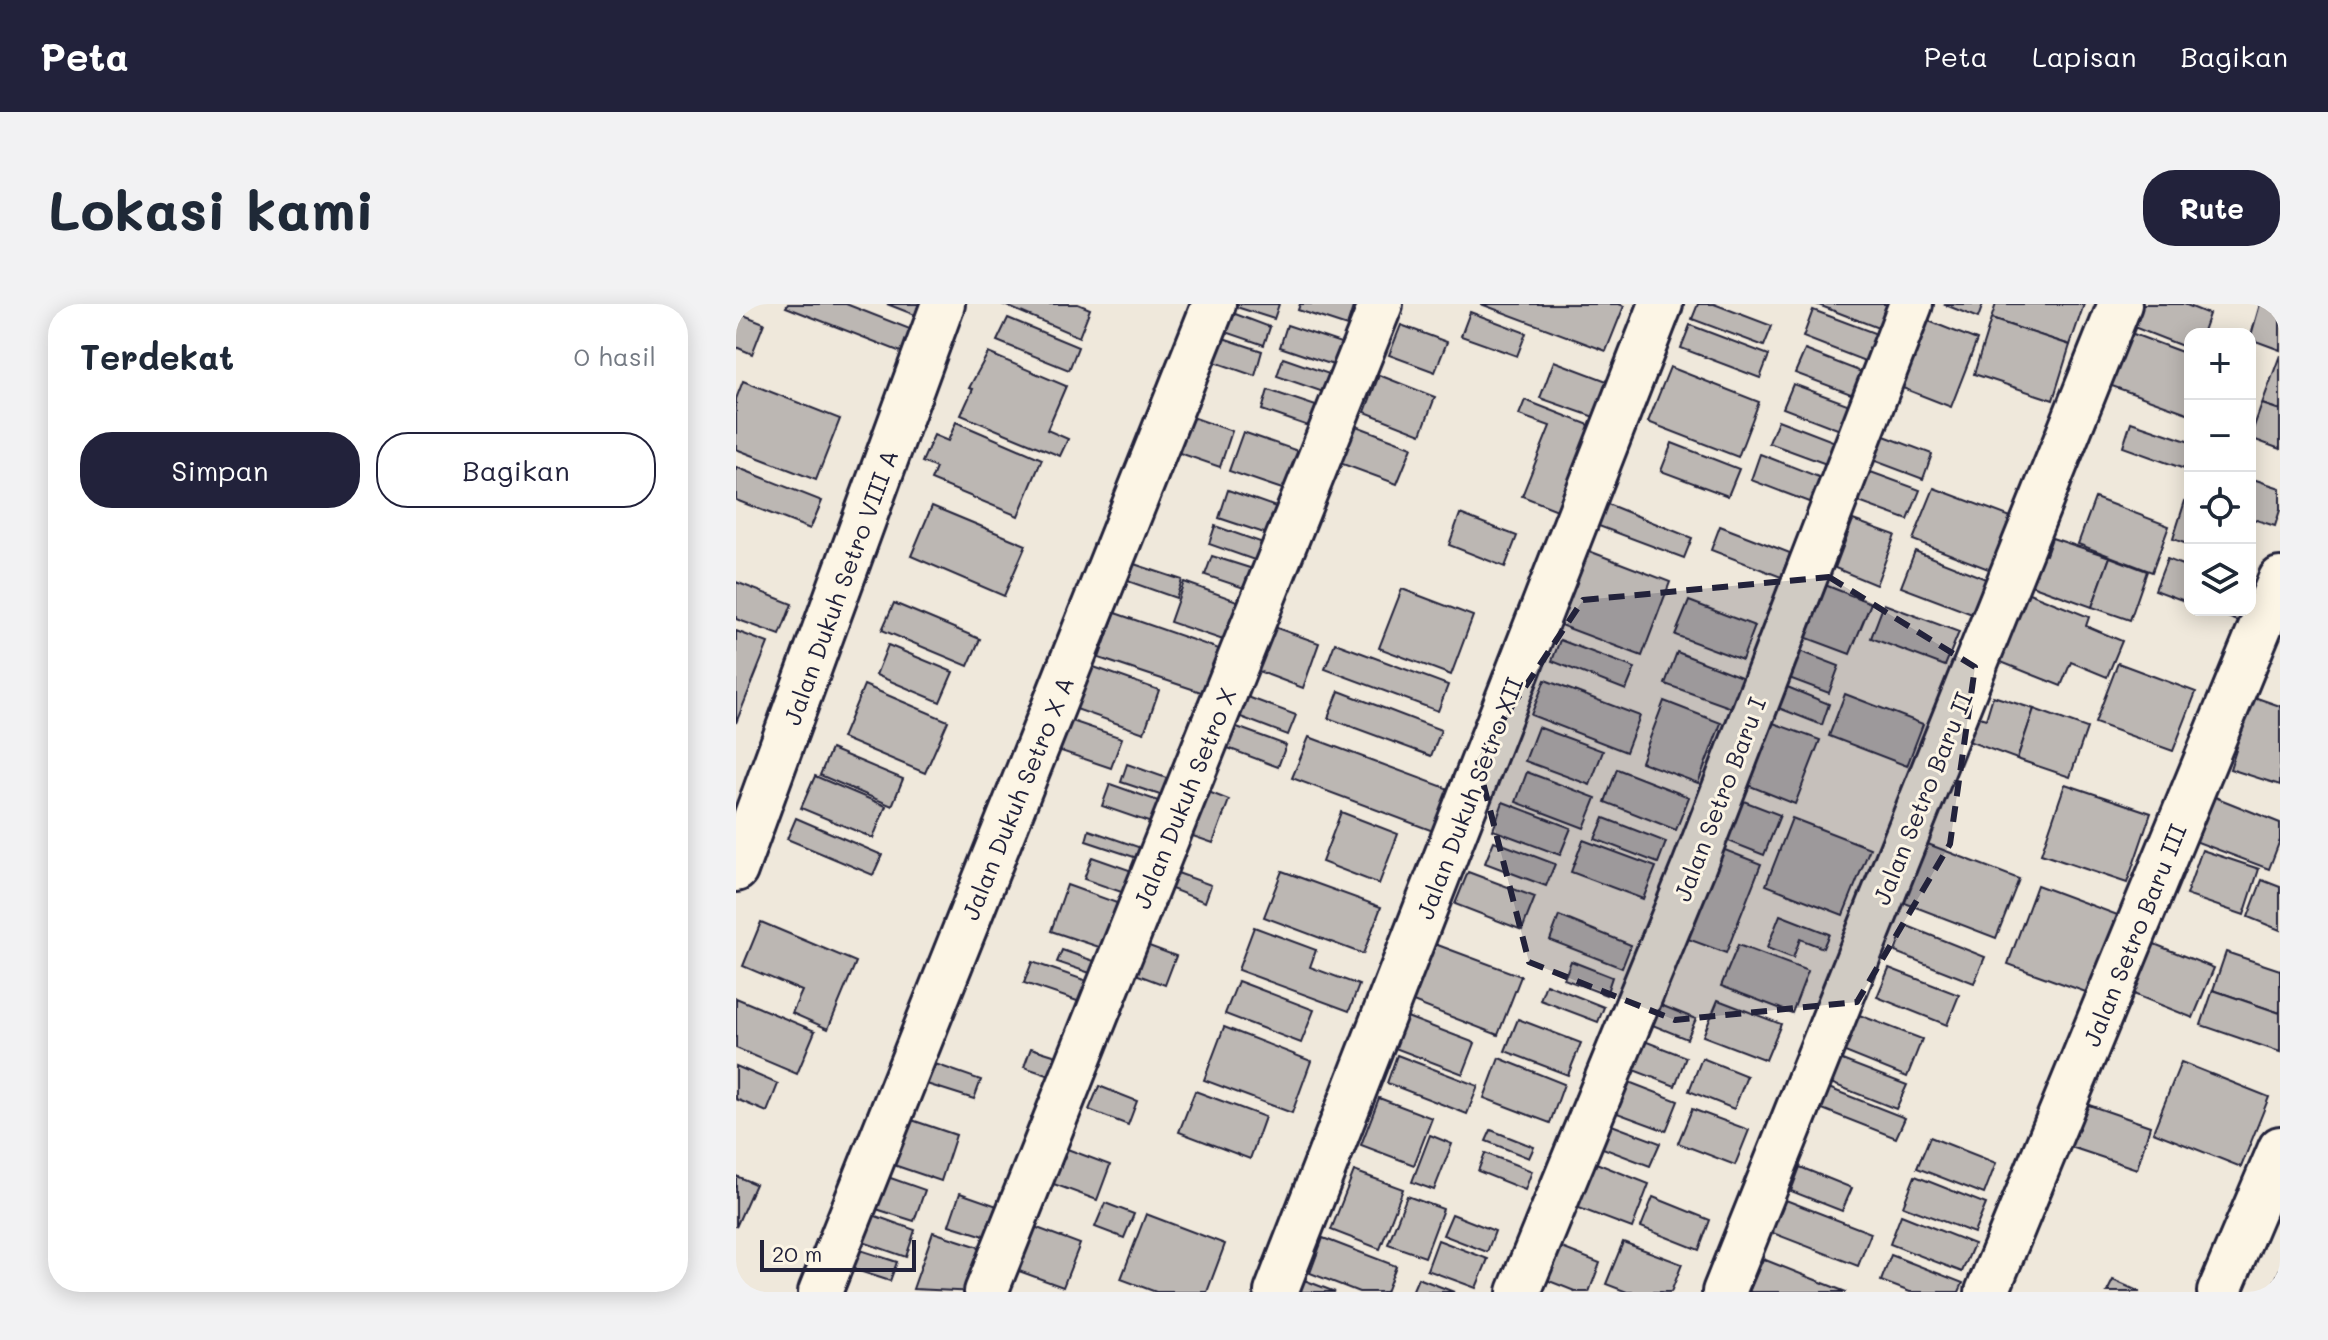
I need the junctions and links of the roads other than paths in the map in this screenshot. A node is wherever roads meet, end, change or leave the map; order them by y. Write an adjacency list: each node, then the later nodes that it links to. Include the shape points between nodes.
1 (943, 304): 8 (street, Jalan Dukuh Setro VIII A)
2 (1214, 304): 10 (street, Jalan Dukuh Setro X A)
3 (1381, 304): 11 (street, Jalan Dukuh Setro X)
4 (1661, 304): 12 (street, Jalan Dukuh Setro XII)
5 (1911, 304): 13 (street, Jalan Setro Baru I, via 1694,866)
6 (2120, 304): 14 (street, Jalan Setro Baru II)
7 (2280, 579): 15 (street, Jalan Setro Baru III)
8 (736, 870)
9 (2280, 1148): 16 (street)
10 (820, 1292)
11 (986, 1292)
12 (1276, 1292)
13 (1519, 1292)
14 (1724, 1292)
15 (1987, 1292)
16 (2219, 1292)

